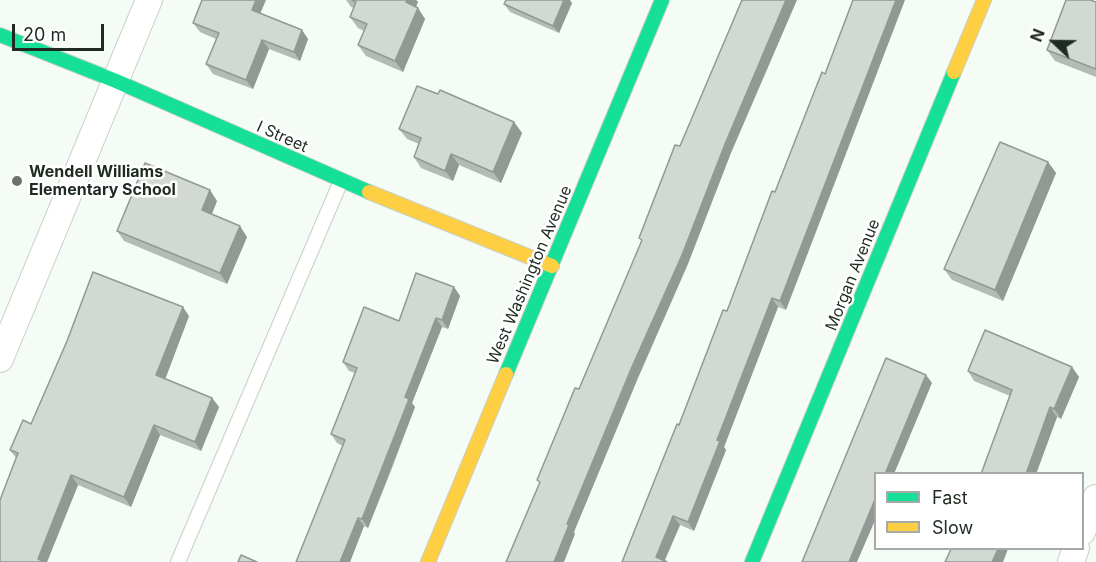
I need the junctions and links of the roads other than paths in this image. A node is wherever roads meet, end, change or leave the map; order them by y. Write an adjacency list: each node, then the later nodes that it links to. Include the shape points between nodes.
1 (149, 0): 5 (street)
2 (662, 0): 7 (street, West Washington Avenue)
3 (984, 0): 13 (street, Morgan Avenue)
4 (0, 35): 5 (street, I Street)
5 (116, 81): 6 (street, I Street); 8 (street)
6 (341, 181): 7 (street, I Street); 11 (lane)
7 (552, 266): 12 (street, West Washington Avenue)
8 (3, 345)
9 (1096, 498): 10 (street)
10 (1084, 529)
11 (178, 562)
12 (428, 562)
13 (752, 562)

